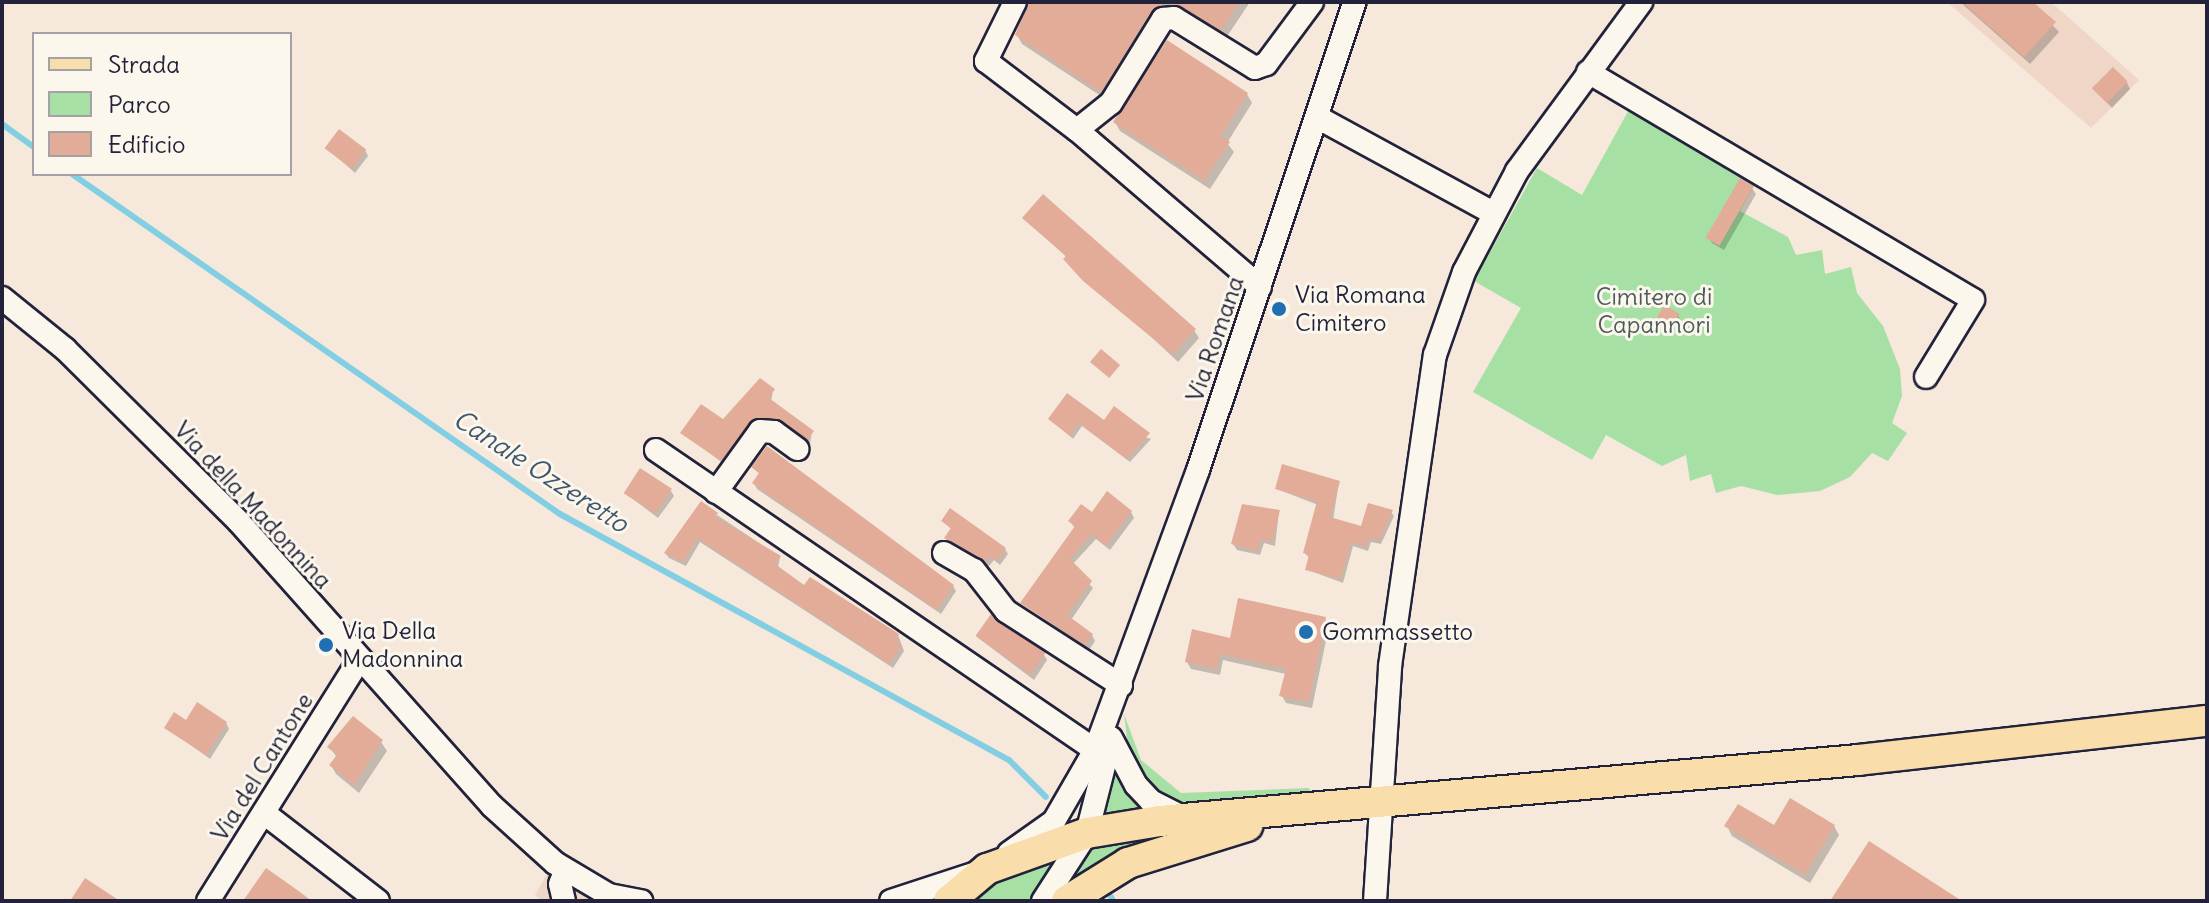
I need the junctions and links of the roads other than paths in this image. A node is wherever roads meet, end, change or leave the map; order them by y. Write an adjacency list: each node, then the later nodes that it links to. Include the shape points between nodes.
1 (1015, 2): 7 (street, via 986,61)
2 (1312, 2): 7 (street, via 1266,64 1255,68 1174,18 1163,19 1111,103)
3 (1641, 2): 5 (street)
4 (1351, 3): 6 (street, Via Romana)
5 (1588, 72): 8 (street); 11 (street, via 1973,300)
6 (1317, 117): 8 (street); 9 (street, Via Romana)
7 (1077, 130): 9 (street)
8 (1493, 213): 20 (street, via 1464,272 1435,355 1390,666)
9 (1260, 287): 17 (street, Via Romana)
10 (2, 298): 16 (street, Via della Madonnina, via 65,349 239,522)
11 (1926, 377)
12 (797, 449): 14 (street, via 774,432 760,431)
13 (656, 450): 14 (street)
14 (716, 492): 19 (street)
15 (944, 553): 17 (street, via 974,570 1006,611)
16 (359, 660): 22 (street, Via del Cantone); 26 (street, Via della Madonnina, via 492,806)
17 (1120, 688): 19 (street, Via Romana)
18 (2207, 721): 20 (main road, via 1858,760)
19 (1103, 744): 23 (street, via 1151,801); 24 (street); 25 (street, via 1054,821)
20 (1383, 801): 21 (main road); 35 (street)
21 (1314, 806): 23 (main road); 34 (main road, via 1128,863)
22 (264, 813): 27 (street, Via del Cantone); 28 (street)
23 (1185, 819): 24 (main road)
24 (1087, 833): 25 (main road); 33 (street)
25 (987, 869): 31 (street); 32 (main road)
26 (566, 870): 29 (street, via 560,884); 30 (street, Via della Madonnina, via 609,895)
27 (208, 901)
28 (378, 901)
29 (564, 901)
30 (641, 901)
31 (891, 901)
32 (949, 901)
33 (1043, 901)
34 (1067, 901)
35 (1375, 901)

